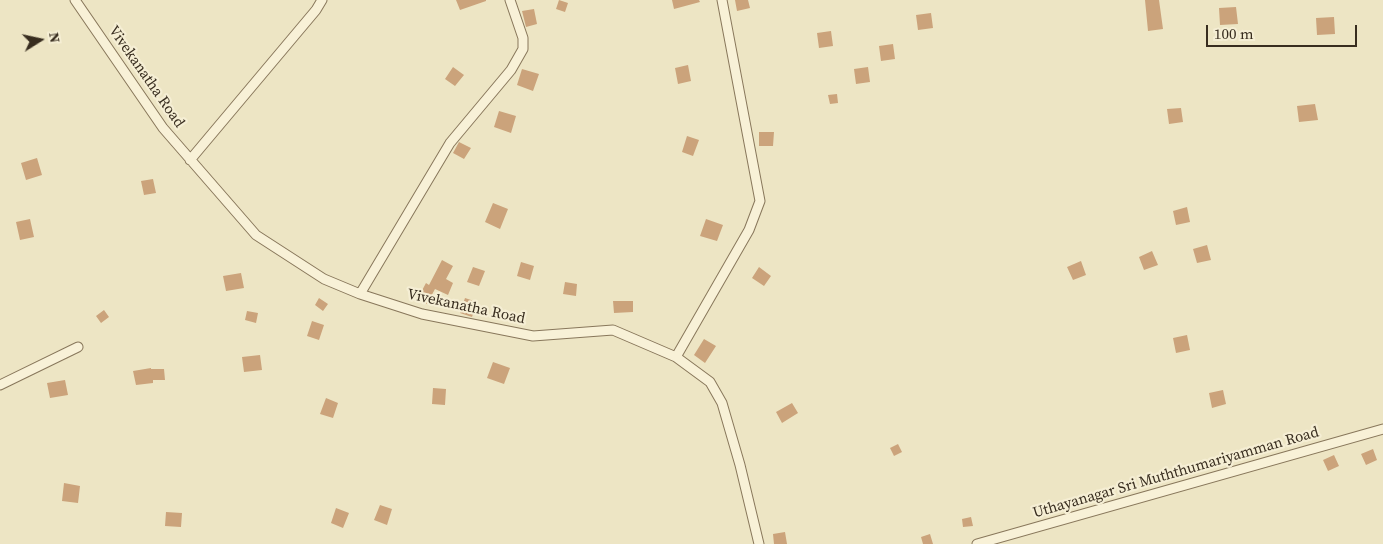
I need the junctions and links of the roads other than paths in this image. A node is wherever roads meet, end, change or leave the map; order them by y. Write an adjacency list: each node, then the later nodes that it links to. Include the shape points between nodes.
1 (76, 0): 5 (street, Vivekanatha Road, via 163,128)
2 (322, 0): 5 (street)
3 (510, 0): 6 (street, via 523,38 523,49 510,70 450,143)
4 (722, 0): 8 (street, via 760,201 749,230)
5 (190, 160): 6 (street, Vivekanatha Road, via 256,235 324,279)
6 (360, 294): 8 (street, Vivekanatha Road, via 422,314 533,336 613,330)
7 (78, 347): 9 (street)
8 (676, 357): 12 (street, Vivekanatha Road, via 710,382 722,403)
9 (0, 385)
10 (1383, 429): 11 (street, Uthayanagar Sri Muththumariyamman Road)
11 (1005, 540): 13 (street, Uthayanagar Sri Muththumariyamman Road)
12 (759, 544)
13 (978, 544)

